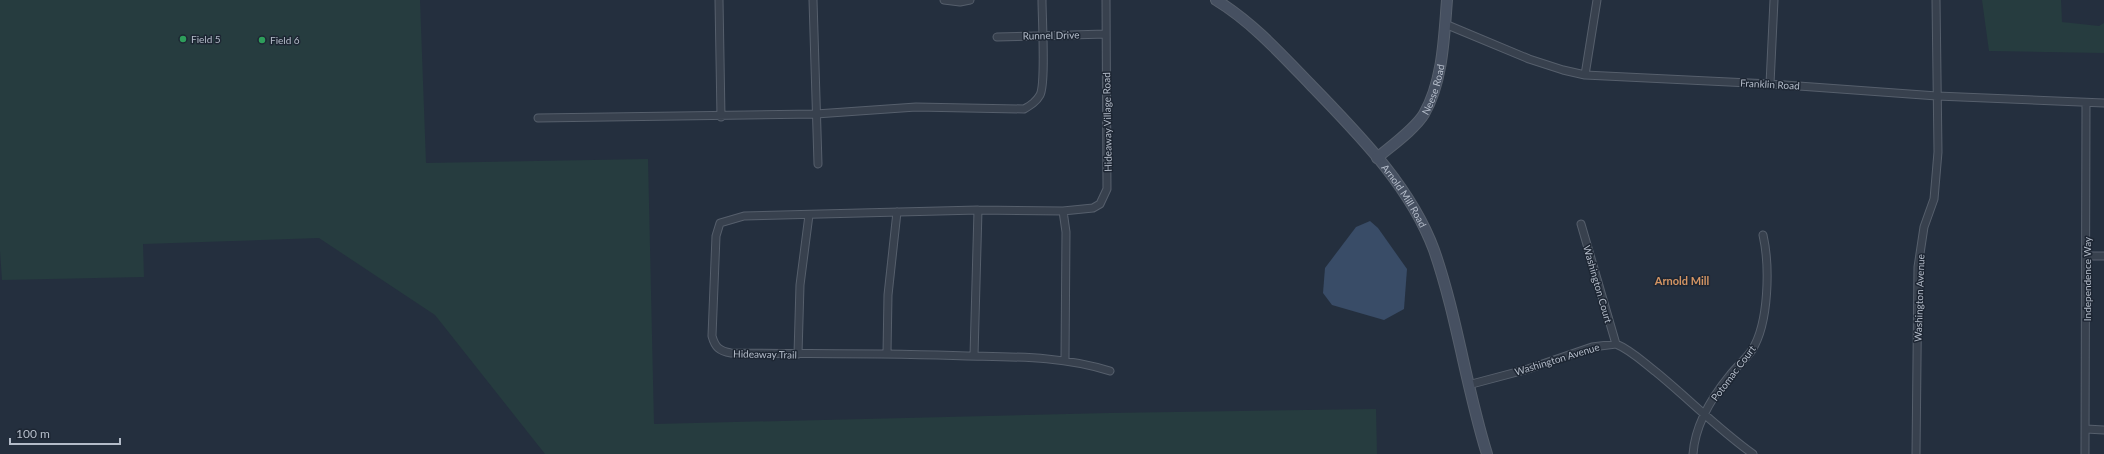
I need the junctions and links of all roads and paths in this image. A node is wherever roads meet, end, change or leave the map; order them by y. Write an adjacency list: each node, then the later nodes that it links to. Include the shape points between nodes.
1 (719, 0): 22 (street)
2 (813, 0): 21 (street)
3 (944, 0): 4 (street)
4 (970, 0)
5 (1042, 0): 13 (street)
6 (1106, 0): 14 (street, Hideaway Village Road)
7 (1216, 0): 24 (main road, Arnold Mill Road, via 1242,18 1272,45)
8 (1447, 0): 12 (main road, Neese Road)
9 (1597, 0): 16 (street)
10 (1774, 0): 17 (street)
11 (1936, 0): 18 (street, Washington Avenue)
12 (1445, 24): 16 (street, Franklin Road, via 1530,59); 24 (main road, Neese Road, via 1435,85 1424,115)
13 (1043, 34): 14 (street, Runnel Drive); 15 (street, Runnel Drive); 21 (street, via 1041,94 1035,103 1024,109 916,107)
14 (1106, 34): 27 (street, Hideaway Village Road, via 1107,189 1100,204 1093,208)
15 (997, 37)
16 (1585, 75): 17 (street, Franklin Road)
17 (1770, 84): 18 (street, Franklin Road)
18 (1937, 96): 19 (street, Franklin Road); 47 (street, Washington Avenue, via 1936,187 1922,238 1918,267)
19 (2086, 103): 20 (street, Franklin Road); 32 (street, Independence Way)
20 (2104, 103)
21 (816, 114): 22 (street); 25 (street)
22 (721, 117): 23 (street)
23 (538, 118)
24 (1377, 158): 40 (main road, Arnold Mill Road, via 1408,201 1433,248 1447,293)
25 (818, 164)
26 (978, 210): 27 (street, Hideaway Trail); 28 (street, Hideaway Trail); 37 (street)
27 (1063, 211): 38 (street, via 1066,232)
28 (897, 212): 29 (street, Hideaway Trail); 35 (street, via 888,295)
29 (809, 215): 36 (street, via 800,285); 36 (street, Hideaway Trail, via 744,216 720,224 716,236 712,299 712,336 715,345 721,351 731,353)
30 (1581, 224): 34 (street, Washington Court)
31 (1763, 236): 41 (street, Potomac Court, via 1767,258 1766,288 1757,340)
32 (2087, 256): 33 (street); 42 (street, Independence Way)
33 (2104, 256)
34 (1616, 344): 40 (street, Washington Avenue, via 1592,347 1528,369); 41 (street, via 1641,360)
35 (887, 353): 36 (street, Hideaway Trail); 37 (street, Hideaway Trail)
36 (798, 354)
37 (974, 356): 38 (street, Hideaway Trail)
38 (1065, 359): 39 (street, Hideaway Trail)
39 (1110, 370)
40 (1468, 385): 44 (main road, Arnold Mill Road)
41 (1704, 414): 45 (street, Potomac Court); 46 (street)
42 (2086, 429): 43 (street); 48 (street, Independence Way)
43 (2104, 430)
44 (1487, 454)
45 (1693, 454)
46 (1753, 454)
47 (1916, 454)
48 (2085, 454)

